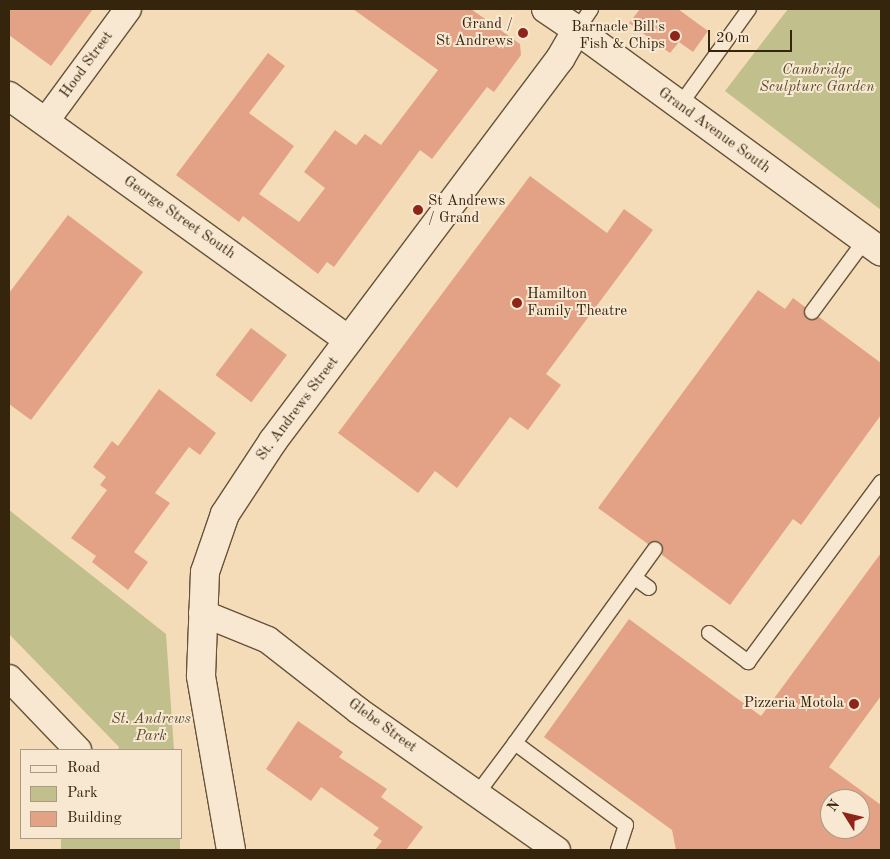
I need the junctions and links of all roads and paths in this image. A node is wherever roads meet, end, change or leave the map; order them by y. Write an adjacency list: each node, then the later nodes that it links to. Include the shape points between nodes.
1 (128, 9): 7 (street, Hood Street)
2 (546, 9): 4 (main road, Grand Avenue South)
3 (749, 9): 6 (lane)
4 (584, 19): 6 (main road, Grand Avenue South); 10 (main road, St. Andrews Street)
5 (9, 96): 7 (main road, George Street South)
6 (680, 106): 8 (main road, Grand Avenue South)
7 (45, 122): 10 (main road, George Street South)
8 (873, 246): 9 (lane)
9 (812, 312)
10 (349, 340): 15 (main road, St. Andrews Street, via 267,448 225,514 205,572)
11 (881, 482): 16 (lane, via 748,662)
12 (655, 549): 13 (lane)
13 (635, 578): 14 (lane); 18 (lane)
14 (649, 588)
15 (202, 613): 20 (street, Glebe Street, via 268,640 359,711); 21 (main road, St. Andrews Street, via 201,676)
16 (709, 633)
17 (9, 678): 19 (street)
18 (515, 743): 20 (lane); 23 (lane, via 626,825)
19 (77, 749)
20 (478, 794): 22 (street, Glebe Street)
21 (231, 850)
22 (557, 850)
23 (618, 850)

